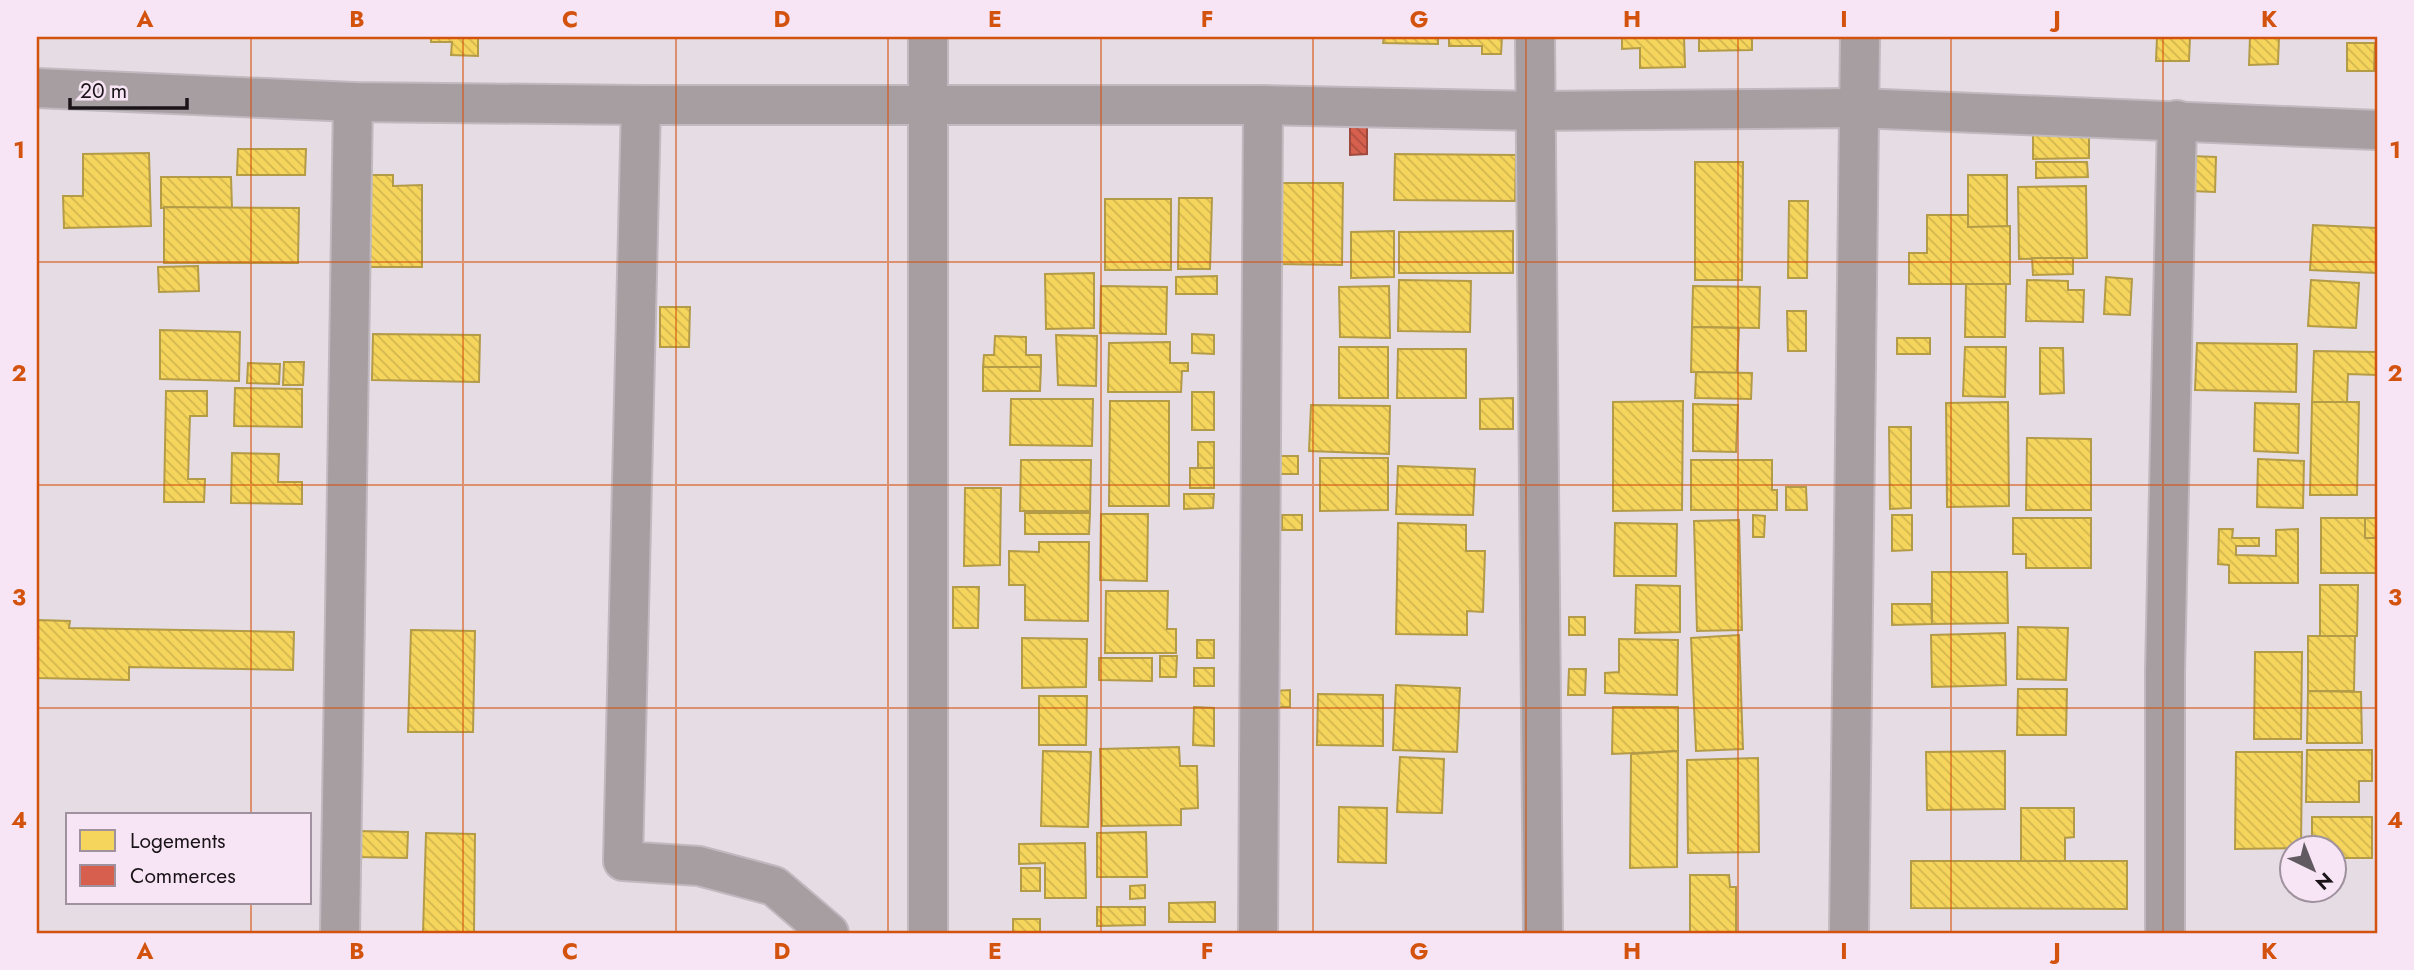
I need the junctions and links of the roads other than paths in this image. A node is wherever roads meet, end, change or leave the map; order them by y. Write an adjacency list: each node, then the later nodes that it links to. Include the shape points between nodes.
1 (928, 37): 8 (street)
2 (1535, 37): 10 (street)
3 (1860, 37): 9 (street)
4 (37, 88): 5 (street)
5 (353, 102): 6 (street); 13 (street)
6 (641, 105): 8 (street); 14 (street, via 623,861 699,866 774,886)
7 (1263, 105): 8 (street); 10 (street); 16 (street)
8 (927, 107): 15 (street)
9 (1859, 108): 10 (street); 11 (street); 18 (street)
10 (1534, 111): 17 (street)
11 (2177, 120): 12 (street); 19 (street, via 2165,672)
12 (2377, 130)
13 (341, 933)
14 (829, 933)
15 (928, 933)
16 (1258, 933)
17 (1543, 933)
18 (1849, 933)
19 (2165, 933)

